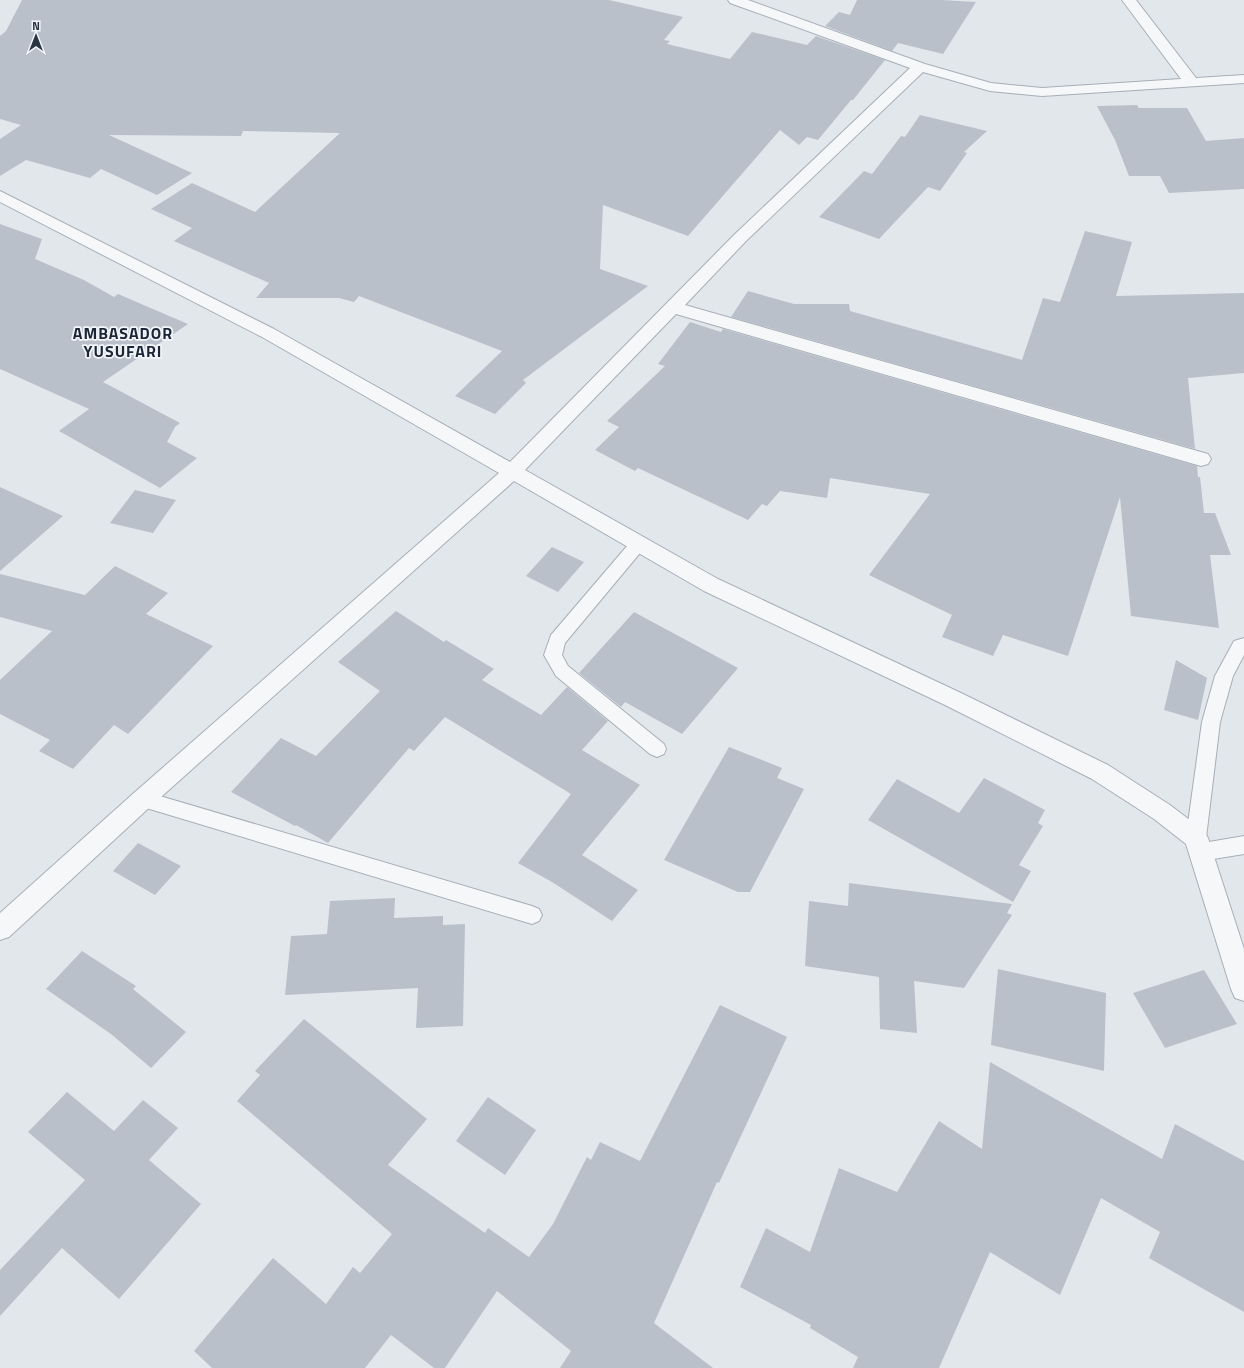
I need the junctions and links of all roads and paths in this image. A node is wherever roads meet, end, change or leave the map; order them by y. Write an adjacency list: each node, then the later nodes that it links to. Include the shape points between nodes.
1 (735, 0): 3 (street)
2 (1130, 0): 5 (street)
3 (920, 67): 5 (street, via 990,87 1042,92); 7 (street, via 740,238)
4 (1244, 79): 5 (street)
5 (1192, 83)
6 (0, 196): 9 (street, via 268,333)
7 (673, 307): 8 (street); 9 (street)
8 (1202, 459)
9 (513, 471): 10 (street); 13 (street)
10 (639, 543): 12 (lane, via 557,640 553,655 562,671); 14 (street, via 711,585 1100,772 1162,812)
11 (1244, 646): 14 (lane, via 1240,646 1224,676 1211,722)
12 (657, 749)
13 (143, 799): 16 (lane); 17 (street)
14 (1198, 845): 15 (lane); 18 (street)
15 (1244, 845)
16 (532, 915)
17 (0, 929)
18 (1244, 989)

